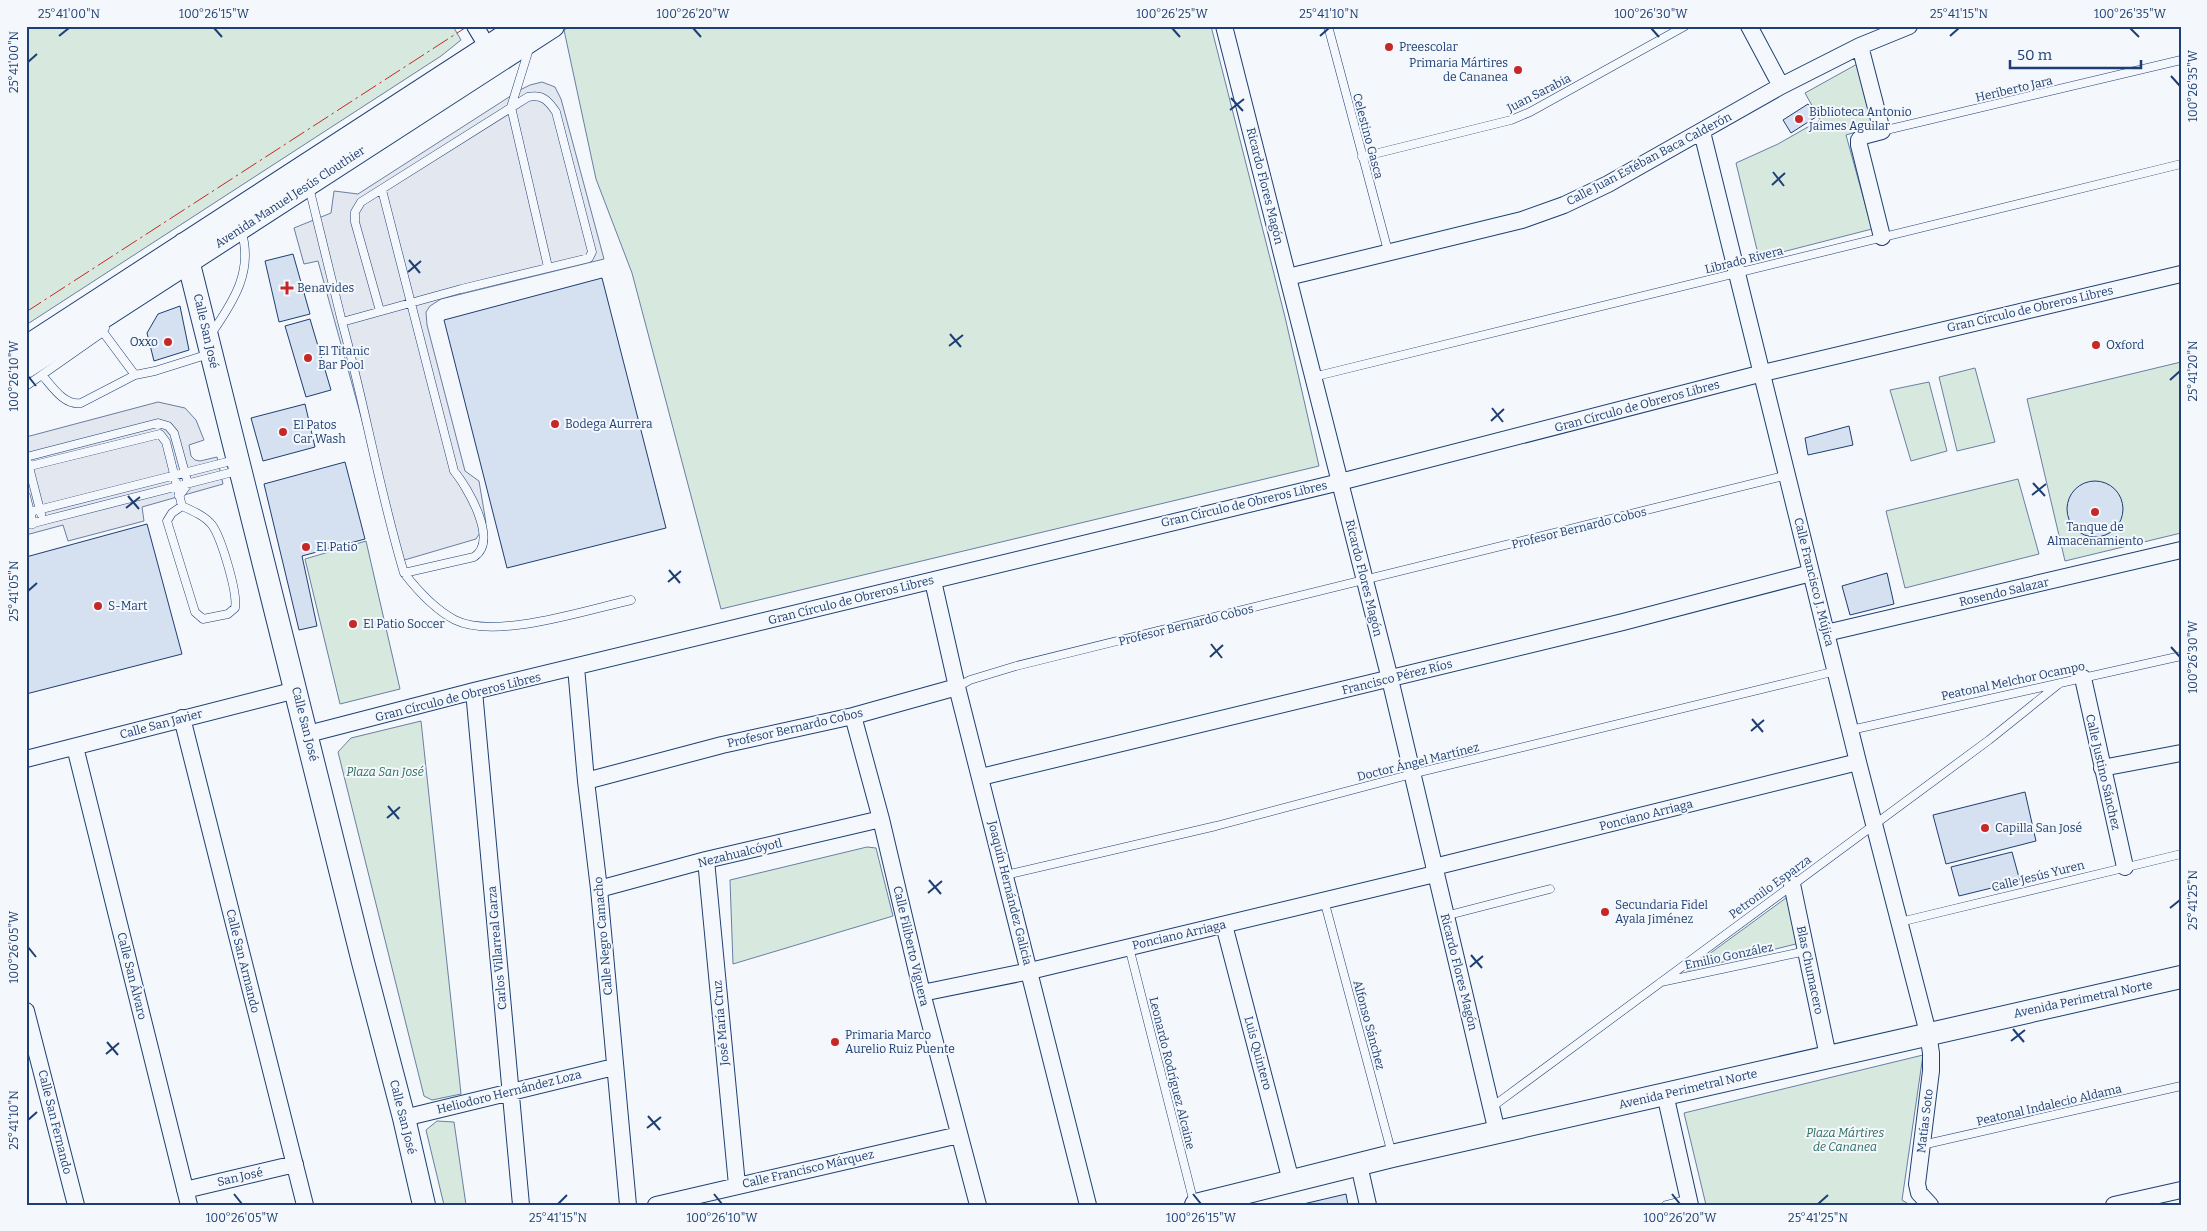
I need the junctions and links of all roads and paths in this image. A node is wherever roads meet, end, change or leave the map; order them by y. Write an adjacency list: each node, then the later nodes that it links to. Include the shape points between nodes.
1 (475, 26): 10 (street)
2 (552, 26): 8 (street, Avenida Manuel Jesús Clouthier)
3 (1224, 26): 27 (street, Ricardo Flores Magón)
4 (1328, 26): 16 (lane, Celestino Gasca)
5 (1685, 26): 16 (lane, Juan Sarabia, via 1511,120)
6 (1748, 26): 12 (street)
7 (1909, 26): 9 (street, Calle Juan Estéban Baca Calderón)
8 (530, 31): 10 (street, Avenida Manuel Jesús Clouthier); 13 (lane)
9 (1860, 46): 12 (street, Calle Juan Estéban Baca Calderón); 14 (street)
10 (492, 54): 18 (street, Avenida Manuel Jesús Clouthier)
11 (2181, 60): 14 (lane, Heriberto Jara)
12 (1781, 86): 15 (street, Calle Juan Estéban Baca Calderón)
13 (511, 107): 19 (lane); 24 (lane); 24 (lane, via 535,96 545,99 556,112 592,252 589,258)
14 (1882, 131): 21 (street, via 1863,136 1858,145)
15 (1702, 132): 22 (street, Calle Juan Estéban Baca Calderón, via 1564,205 1522,220); 25 (street, Calle Francisco J. Mújica)
16 (1362, 157): 22 (lane, Celestino Gasca)
17 (2181, 164): 21 (lane, Librado Rivera)
18 (305, 176): 20 (street, Avenida Manuel Jesús Clouthier); 23 (street, Avenida Manuel Jesús Clouthier); 31 (lane)
19 (382, 190): 28 (lane); 29 (lane, via 361,202 354,216)
20 (241, 228): 23 (street, Avenida Manuel Jesús Clouthier); 32 (lane, via 246,245 244,272)
21 (1882, 237): 25 (lane, Librado Rivera)
22 (1388, 251): 27 (street, Calle Juan Estéban Baca Calderón)
23 (187, 252): 30 (street, Avenida Manuel Jesús Clouthier); 32 (street, Calle San José)
24 (548, 267): 28 (lane)
25 (1738, 273): 35 (street, Calle Francisco J. Mújica); 37 (lane, Librado Rivera)
26 (2181, 274): 35 (street, Gran Círculo de Obreros Libres)
27 (1288, 277): 37 (street, Ricardo Flores Magón)
28 (411, 303): 29 (lane); 56 (lane, via 454,471 471,495 484,539 482,550 474,557)
29 (380, 311): 31 (lane)
30 (103, 316): 33 (street, Avenida Manuel Jesús Clouthier); 34 (street, Avenida Manuel Jesús Clouthier); 36 (lane)
31 (342, 322): 56 (lane)
32 (209, 346): 36 (lane, via 155,371); 40 (street, Calle San José)
33 (26, 347)
34 (34, 371): 36 (lane, via 74,405); 38 (lane)
35 (1763, 373): 44 (street, Calle Francisco J. Mújica); 45 (street, Gran Círculo de Obreros Libres)
36 (135, 375)
37 (1313, 377): 45 (street, Ricardo Flores Magón)
38 (26, 386)
39 (26, 457): 41 (lane); 42 (lane, via 158,423 168,426 174,433)
40 (239, 465): 42 (lane); 46 (lane); 69 (street, Calle San José)
41 (27, 467): 43 (lane, via 160,434 166,442); 51 (lane)
42 (185, 473): 43 (lane); 46 (lane)
43 (174, 475): 47 (lane); 51 (lane)
44 (1788, 475): 57 (street, Calle Francisco J. Mújica); 59 (lane, Profesor Bernardo Cobos)
45 (1340, 482): 58 (street, Gran Círculo de Obreros Libres); 59 (street, Ricardo Flores Magón)
46 (188, 484): 47 (lane); 49 (lane)
47 (177, 487): 49 (lane); 53 (lane)
48 (26, 496): 52 (lane)
49 (179, 496): 50 (lane)
50 (182, 506): 50 (lane, via 167,521 195,612 203,619 228,614 235,608 236,593 218,537 211,524)
51 (40, 510): 52 (lane); 53 (lane)
52 (28, 512): 54 (lane)
53 (43, 521): 54 (lane)
54 (30, 524)
55 (2181, 550): 61 (street, Rosendo Salazar)
56 (404, 573): 60 (lane, via 436,607 455,620 495,628 519,626)
57 (1812, 573): 61 (street, Calle Francisco J. Mújica); 65 (street, Francisco Pérez Ríos)
58 (933, 581): 63 (street, Gran Círculo de Obreros Libres); 68 (street, Joaquín Hernández Galicia)
59 (1365, 581): 65 (street, Ricardo Flores Magón); 68 (lane, Profesor Bernardo Cobos, via 1016,666)
60 (631, 600)
61 (1826, 633): 64 (street, Calle Francisco J. Mújica)
62 (2181, 656): 66 (lane, Peatonal Melchor Ocampo)
63 (576, 667): 70 (street, Gran Círculo de Obreros Libres); 82 (street, Calle Negro Camacho)
64 (1836, 671): 73 (street, Calle Francisco J. Mújica); 80 (lane, Doctor Ángel Martínez)
65 (1390, 678): 80 (street, Ricardo Flores Magón); 81 (street, Francisco Pérez Ríos)
66 (2083, 678): 67 (lane, Peatonal Melchor Ocampo); 79 (street, Calle Justino Sánchez)
67 (2060, 683): 73 (lane, Peatonal Melchor Ocampo); 84 (lane, Petronilo Esparza)
68 (957, 687): 71 (street, Profesor Bernardo Cobos); 81 (street, Joaquín Hernández Galicia)
69 (296, 690): 72 (street, Calle San Javier); 74 (street, Calle San José)
70 (474, 691): 74 (street, Gran Círculo de Obreros Libres); 108 (street, Carlos Villarreal Garza)
71 (853, 716): 82 (street, Profesor Bernardo Cobos, via 722,745); 83 (street, Calle Filiberto Viguera)
72 (182, 718): 75 (street, Calle San Javier); 116 (street, Calle San Armando)
73 (1851, 730): 78 (street, Calle Francisco J. Mújica)
74 (308, 734): 111 (street, Calle San José)
75 (75, 747): 77 (street, Calle San Javier); 121 (street, Calle San Álvaro)
76 (2181, 752): 79 (street)
77 (26, 759)
78 (1858, 762): 84 (street, Calle Francisco J. Mújica); 88 (street, Ponciano Arriaga)
79 (2102, 768): 87 (street, Calle Justino Sánchez)
80 (1412, 774): 88 (street, Ricardo Flores Magón); 89 (lane, Doctor Ángel Martínez, via 1216,826)
81 (981, 777): 89 (street, Joaquín Hernández Galicia)
82 (586, 781): 91 (street, Calle Negro Camacho)
83 (881, 819): 86 (street, Nezahualcóyotl); 102 (street, Calle Filiberto Viguera)
84 (1874, 825): 90 (lane, Petronilo Esparza); 95 (street, Calle Francisco J. Mújica)
85 (2181, 854): 87 (lane, Calle Jesús Yuren)
86 (706, 860): 91 (street, Nezahualcóyotl); 119 (street, José María Cruz)
87 (2125, 867): 95 (lane, Calle Jesús Yuren)
88 (1434, 871): 93 (street, Ponciano Arriaga); 94 (street, Ricardo Flores Magón)
89 (1006, 875): 99 (street, Joaquín Hernández Galicia)
90 (1792, 884): 98 (street, Blas Chumacero); 101 (lane, Petronilo Esparza)
91 (599, 889): 106 (street, Calle Negro Camacho)
92 (1550, 889): 94 (lane)
93 (1324, 900): 96 (street, Ponciano Arriaga); 115 (lane, Alfonso Sánchez)
94 (1446, 916): 110 (street, Ricardo Flores Magón)
95 (1900, 922): 104 (street, Calle Francisco J. Mújica)
96 (1224, 925): 97 (street, Ponciano Arriaga); 118 (street, Luis Quintero)
97 (1129, 946): 99 (street, Ponciano Arriaga); 131 (lane, Leonardo Rodríguez Alcaine)
98 (1806, 951): 101 (lane, Emilio González); 105 (street, Blas Chumacero)
99 (1030, 971): 102 (street, Ponciano Arriaga); 130 (street, Joaquín Hernández Galicia)
100 (2181, 977): 104 (street, Avenida Perimetral Norte)
101 (1657, 983): 110 (lane, Petronilo Esparza)
102 (922, 993): 113 (street, Calle Filiberto Viguera)
103 (26, 1010): 123 (street, Calle San Fernando)
104 (1928, 1033): 105 (street, Avenida Perimetral Norte); 114 (street, Matías Soto, via 1932,1062)
105 (1828, 1056): 109 (street, Avenida Perimetral Norte)
106 (614, 1067): 108 (street, Heliodoro Hernández Loza); 127 (street, Calle Negro Camacho)
107 (2181, 1086): 114 (lane, Peatonal Indalecio Aldama)
108 (510, 1092): 111 (street, Heliodoro Hernández Loza); 126 (street, Carlos Villarreal Garza)
109 (1665, 1094): 112 (street, Avenida Perimetral Norte); 122 (street)
110 (1492, 1107): 112 (street, Ricardo Flores Magón)
111 (404, 1118): 125 (street, Calle San José)
112 (1497, 1132): 115 (street, Avenida Perimetral Norte)
113 (959, 1135): 119 (street, Calle Francisco Márquez); 129 (street, Calle Filiberto Viguera)
114 (1922, 1145): 134 (street, Matías Soto, via 1917,1184 1919,1193)
115 (1392, 1156): 117 (street, Avenida Perimetral Norte)
116 (295, 1164): 121 (street, San José); 124 (street, Calle San Armando)
117 (1359, 1165): 118 (street, Avenida Perimetral Norte); 132 (street)
118 (1291, 1181): 131 (street, Avenida Perimetral Norte)
119 (736, 1185): 128 (street, Calle Francisco Márquez)
120 (2181, 1190): 135 (street)
121 (187, 1198)
122 (1690, 1202): 133 (lane)
123 (76, 1205)
124 (305, 1205)
125 (423, 1205)
126 (521, 1205)
127 (628, 1205)
128 (656, 1205)
129 (978, 1205)
130 (1088, 1205)
131 (1195, 1205)
132 (1368, 1205)
133 (1666, 1205)
134 (1930, 1205)
135 (2114, 1205)

